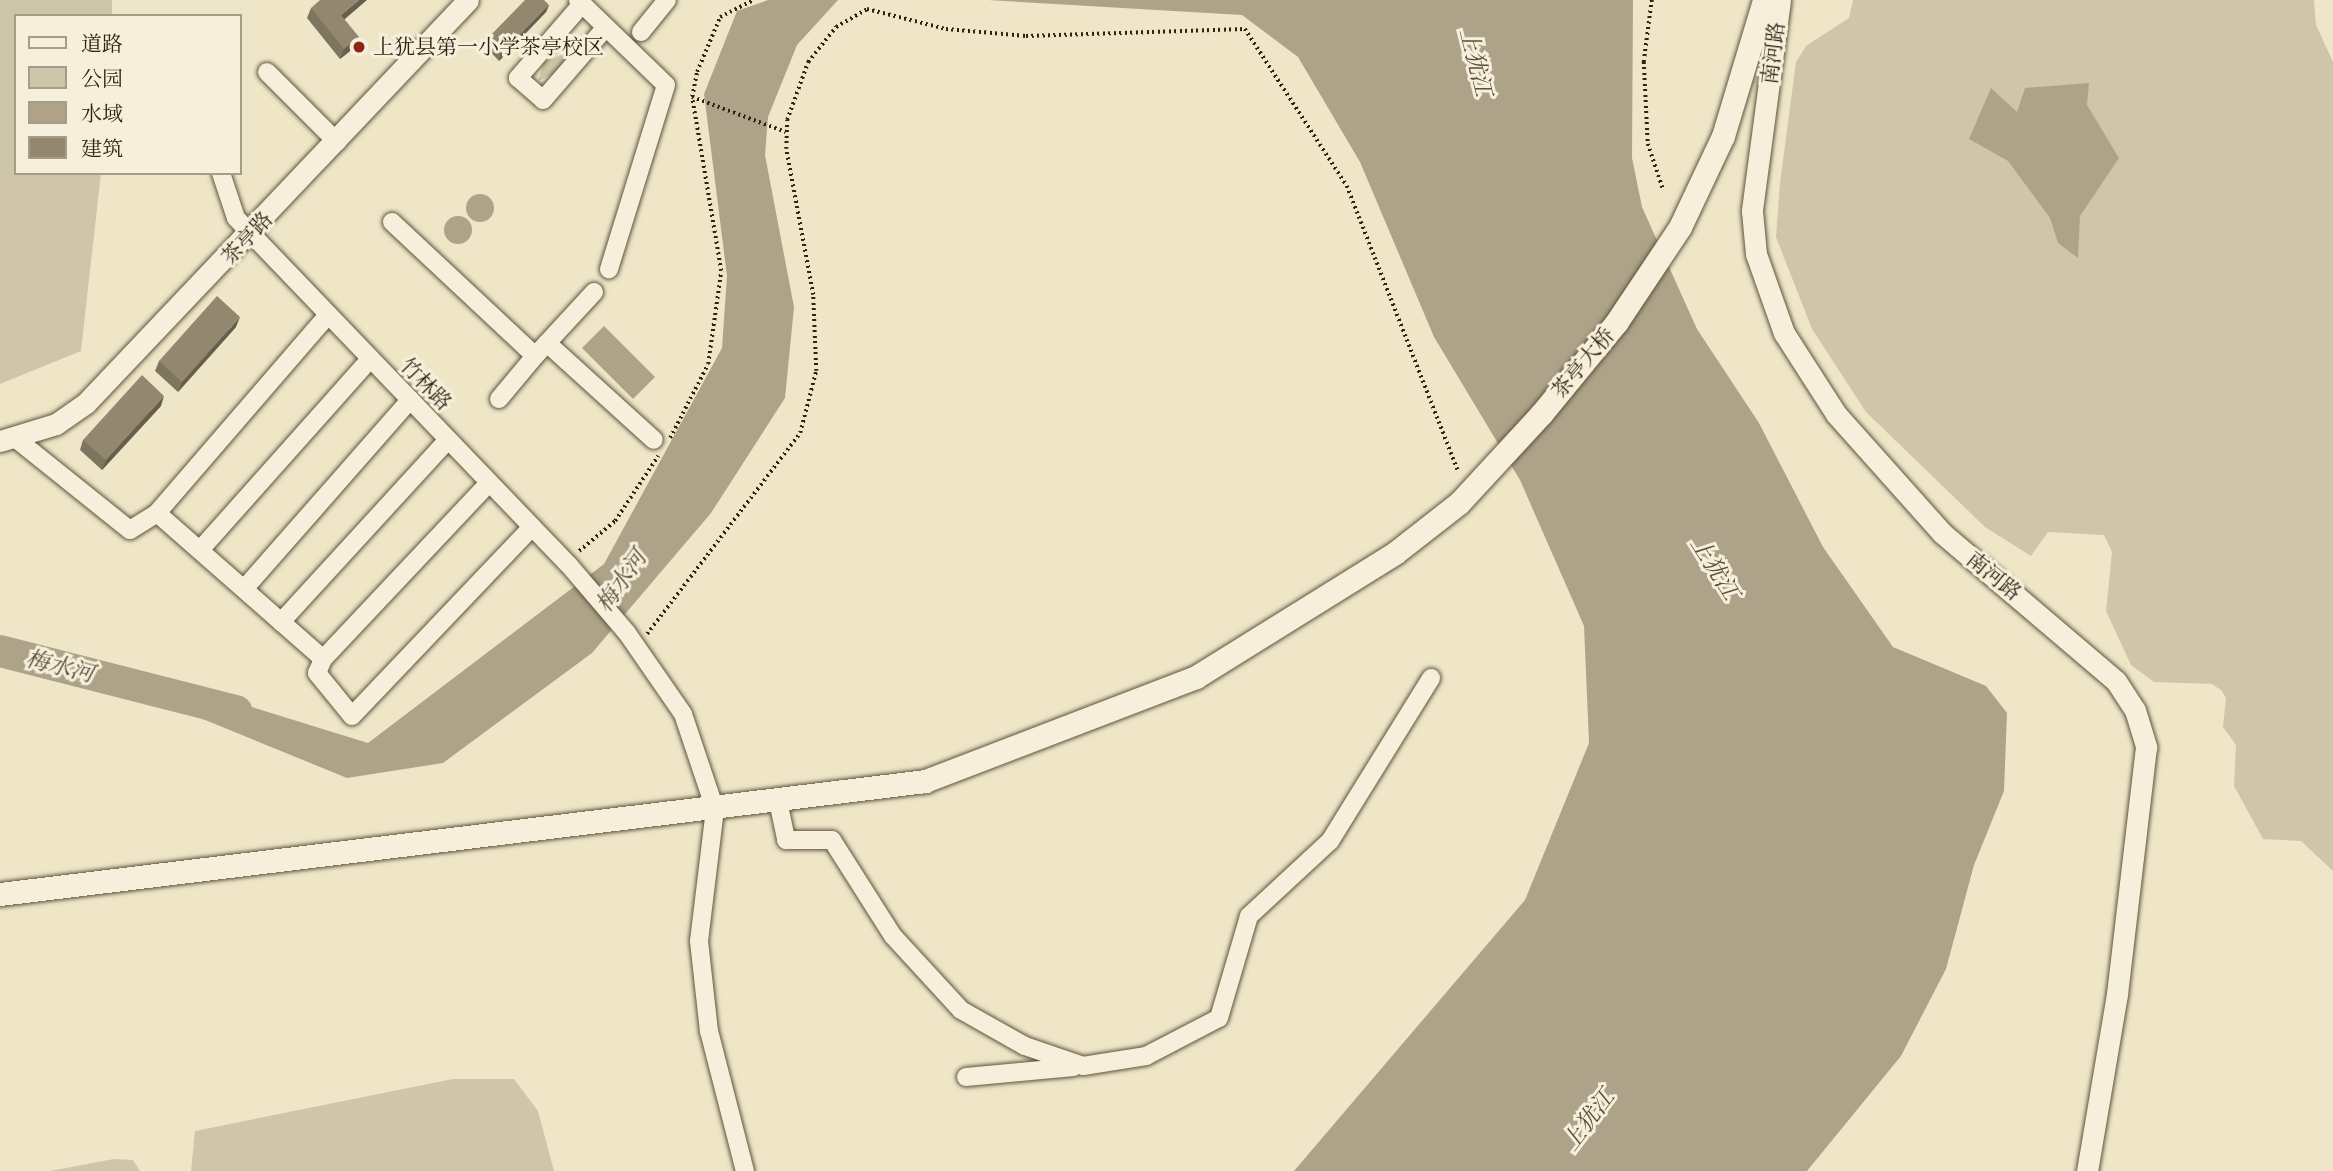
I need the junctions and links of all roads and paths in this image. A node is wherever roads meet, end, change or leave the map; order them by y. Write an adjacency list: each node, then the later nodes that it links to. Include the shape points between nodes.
1 (468, 0): 13 (street, 茶亭路)
2 (667, 0): 9 (street)
3 (753, 0): 11 (path, via 720,17)
4 (1651, 0): 15 (path, via 1644,62 1648,144)
5 (1764, 0): 39 (main road, 茶亭大桥, via 1723,136 1680,227 1616,323 1459,502 1395,553 1196,677 925,780)
6 (1780, 0): 45 (street, 南河路, via 1752,211 1756,254 1784,333 1836,414 1942,533 2116,681 2135,710 2146,747 2117,994)
7 (580, 2): 8 (street); 8 (street, via 519,78 543,100)
8 (606, 27): 18 (street, via 666,85)
9 (641, 32)
10 (267, 72): 13 (street)
11 (692, 97): 12 (path, via 773,132); 33 (path, via 721,271 708,364 694,400 615,521)
12 (786, 132): 28 (path, via 808,62 836,27 867,9 946,29 1026,36 1245,29 1347,186); 36 (path, via 813,295 816,371 800,433)
13 (337, 142): 17 (street, 茶亭路)
14 (222, 175): 17 (street, 竹林路, via 236,218)
15 (1663, 189)
16 (391, 222): 21 (street)
17 (251, 234): 20 (street, 竹林路); 25 (street, 茶亭路, via 86,403 56,424)
18 (609, 269)
19 (594, 292): 21 (street)
20 (328, 315): 22 (street, 竹林路); 30 (street)
21 (541, 349): 24 (street); 27 (street)
22 (370, 359): 23 (street, 竹林路); 32 (street)
23 (410, 400): 26 (street, 竹林路); 34 (street)
24 (499, 400)
25 (8, 440): 30 (street, via 130,530)
26 (448, 440): 29 (street, 竹林路); 35 (street)
27 (654, 440)
28 (1458, 470)
29 (489, 483): 31 (street, 竹林路); 37 (street)
30 (157, 513): 32 (street)
31 (532, 527): 33 (street, 竹林路); 37 (street, via 352,716 317,673)
32 (200, 550): 34 (street)
33 (566, 563): 36 (street, 竹林路)
34 (244, 589): 35 (street)
35 (281, 622): 37 (street)
36 (632, 640): 40 (street, 竹林路, via 683,714)
37 (323, 659)
38 (1431, 678): 42 (street, via 1330,841 1249,916 1219,1018 1146,1056)
39 (778, 801): 40 (main road, 茶亭大桥); 42 (street, via 786,840 832,841 894,936 961,1010 1025,1046)
40 (715, 809): 41 (main road, 茶亭大桥); 44 (street, via 699,941 709,1031)
41 (0, 894)
42 (1083, 1066): 43 (street)
43 (966, 1077)
44 (745, 1171)
45 (2087, 1171)

